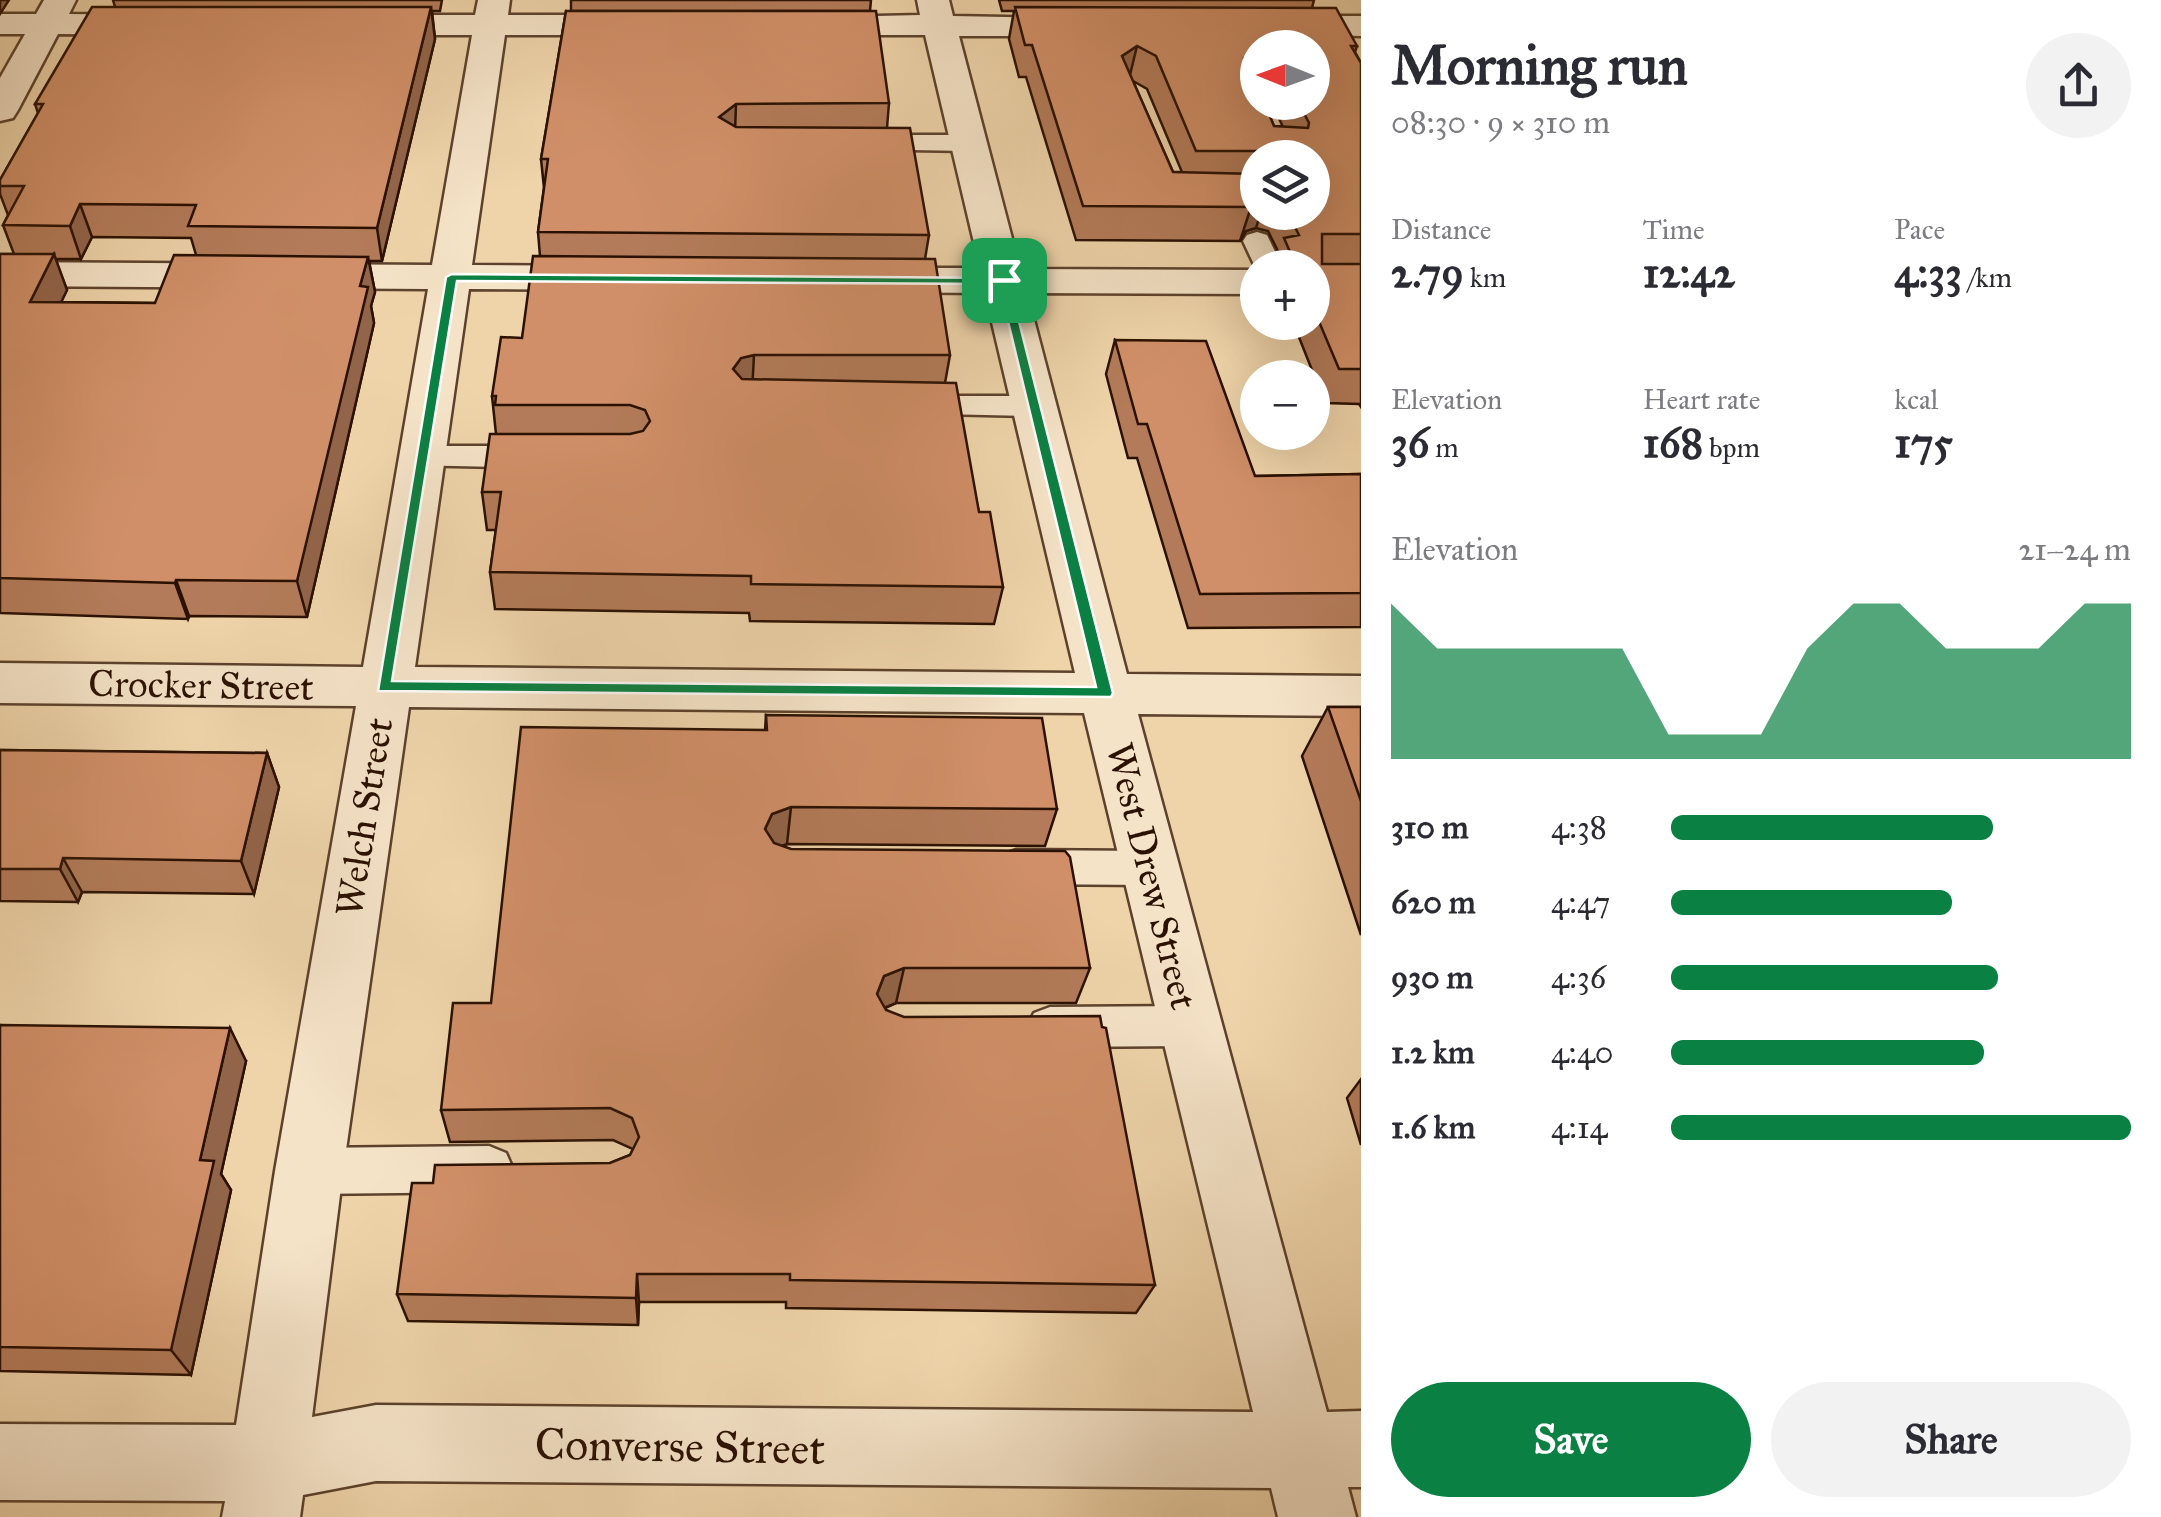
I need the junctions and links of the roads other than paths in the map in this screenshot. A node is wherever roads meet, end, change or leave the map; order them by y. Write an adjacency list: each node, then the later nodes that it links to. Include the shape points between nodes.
1 (54, 12): 4 (street); 5 (street); 12 (street)
2 (491, 12): 6 (street); 7 (street); 16 (street, Welch Street)
3 (937, 13): 8 (street); 9 (street); 13 (street, West Drew Street)
4 (0, 24)
5 (186, 24)
6 (324, 25)
7 (666, 25)
8 (764, 26)
9 (1112, 26)
10 (1246, 26): 11 (street)
11 (1361, 26)
12 (0, 110)
13 (969, 143): 14 (lane); 19 (street, West Drew Street)
14 (832, 144)
15 (0, 274): 16 (street)
16 (452, 277): 17 (street); 23 (street, Welch Street)
17 (649, 278)
18 (826, 279): 19 (street)
19 (1004, 280): 20 (street); 22 (street, West Drew Street)
20 (1240, 282)
21 (883, 406): 22 (lane)
22 (1033, 406): 27 (street, West Drew Street)
23 (421, 457): 24 (lane); 26 (street, Welch Street)
24 (574, 457)
25 (0, 683): 26 (street, Crocker Street)
26 (384, 686): 27 (street, Crocker Street); 34 (street, Welch Street)
27 (1105, 693): 28 (street, Crocker Street); 30 (street, West Drew Street)
28 (1361, 696)
29 (978, 866): 30 (lane)
30 (1150, 868): 31 (street, West Drew Street)
31 (1190, 1026): 32 (lane); 36 (street, West Drew Street)
32 (1014, 1027)
33 (537, 1168): 34 (lane)
34 (309, 1171): 37 (street, Welch Street)
35 (0, 1462): 37 (street, Converse Street)
36 (1326, 1473): 37 (street, Converse Street, via 376,1442)
37 (265, 1490)

